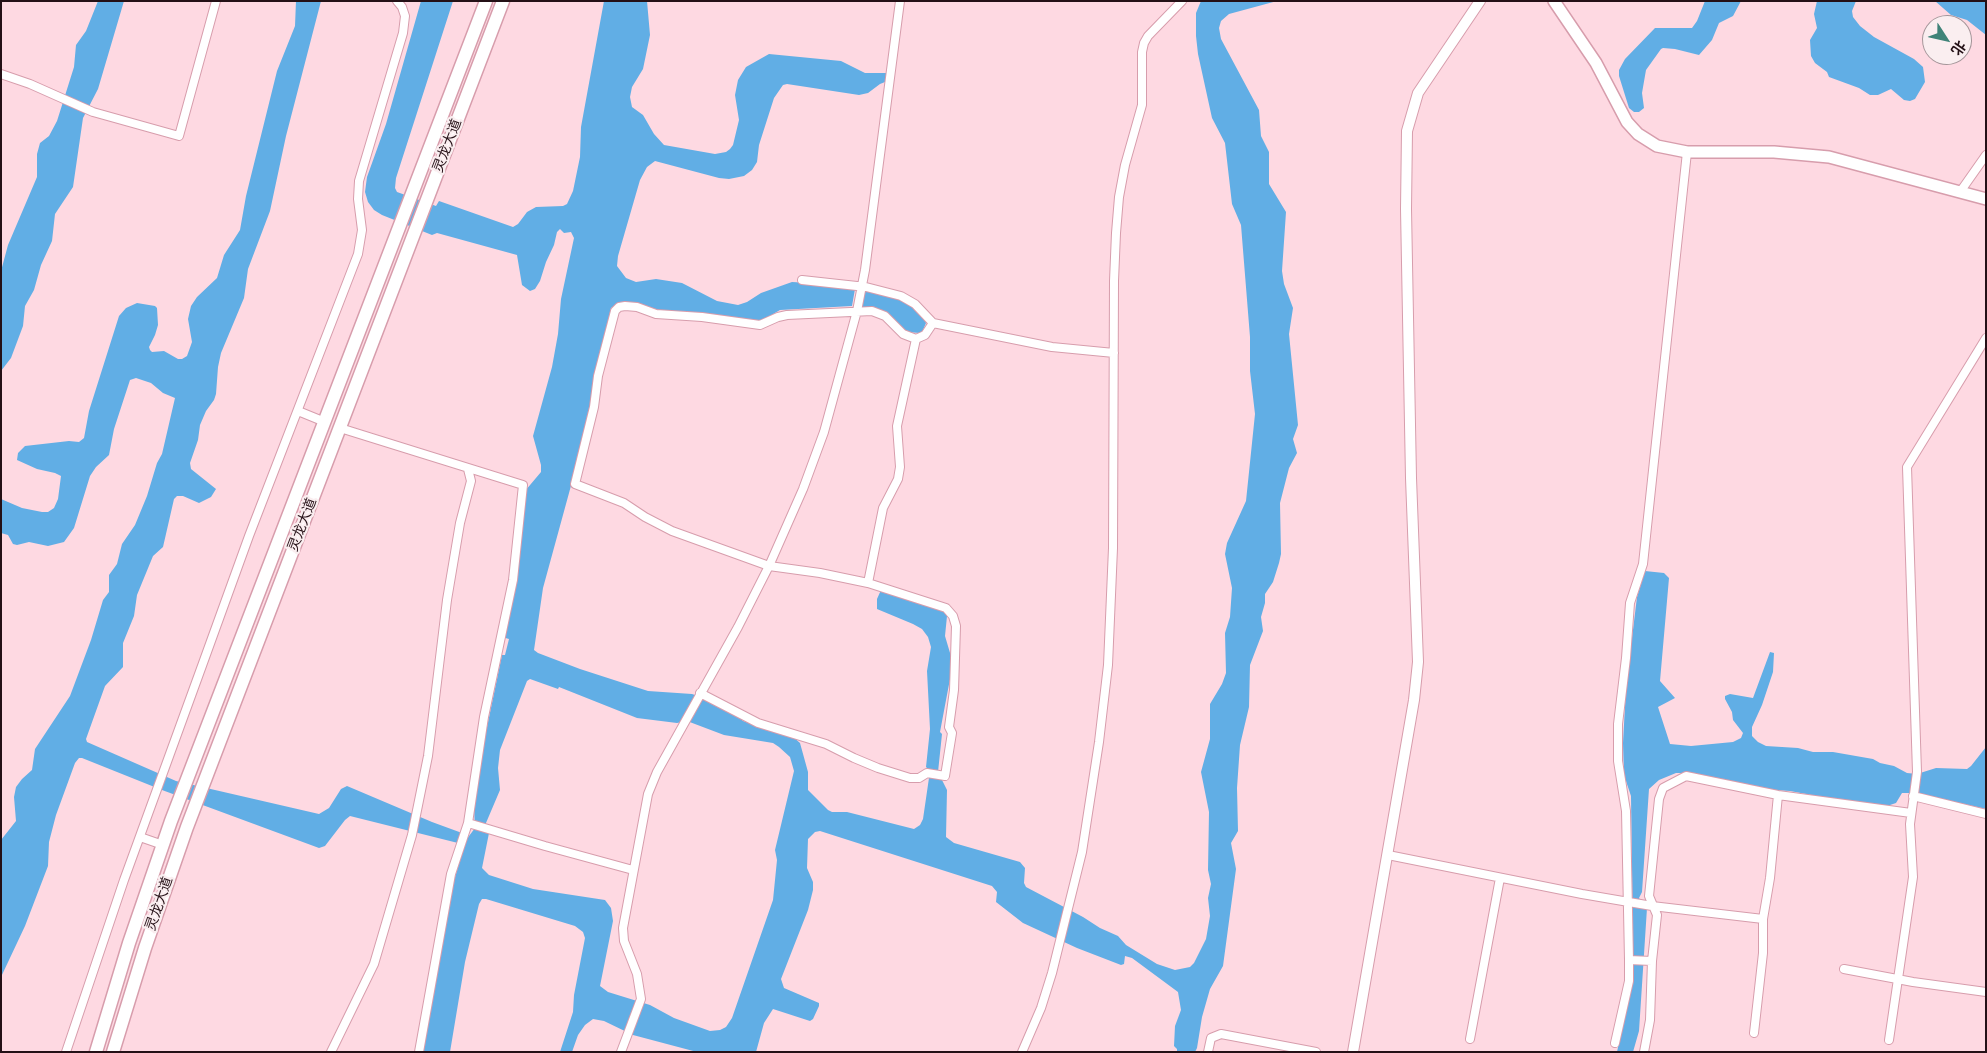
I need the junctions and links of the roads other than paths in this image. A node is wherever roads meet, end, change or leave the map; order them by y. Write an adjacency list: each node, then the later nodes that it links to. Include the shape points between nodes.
1 (216, 1): 9 (street, via 179,136 93,112)
2 (397, 1): 21 (street, via 405,16 403,33 358,187 362,230 360,246)
3 (486, 1): 22 (main road, 灵龙大道)
4 (503, 1): 23 (main road, 灵龙大道)
5 (900, 1): 15 (street)
6 (1182, 1): 20 (street, via 1148,36 1143,47 1142,106 1125,165 1117,215)
7 (1480, 1): 35 (street, via 1418,94 1407,130 1410,478 1418,662)
8 (1554, 1): 10 (main road, via 1596,63 1632,129 1657,146)
9 (1, 74)
10 (1686, 152): 12 (main road, via 1812,154); 38 (street, via 1643,564 1630,603 1618,724 1618,761 1626,811)
11 (1986, 155): 12 (street)
12 (1960, 192): 13 (main road)
13 (1986, 198)
14 (802, 280): 15 (street)
15 (861, 286): 16 (street); 17 (street, via 906,298)
16 (857, 311): 19 (street, via 881,313 903,334); 25 (street, via 818,447); 25 (street, via 787,315 760,325 656,314 625,306 616,309 611,320 575,484 624,503 672,531)
17 (933, 323): 19 (street, via 924,335); 20 (street, via 1052,347)
18 (1986, 338): 29 (street, via 1907,467 1917,772)
19 (916, 339): 26 (street, via 897,426 899,473 883,508)
20 (1114, 353): 56 (street, via 1113,548 1108,665 1099,742 1082,852 1060,948 1041,1008)
21 (298, 411): 22 (street); 33 (street)
22 (325, 422): 34 (main road, 灵龙大道)
23 (340, 428): 24 (street); 52 (main road, 灵龙大道, via 190,818 152,925)
24 (468, 469): 32 (street, via 523,485 513,580 484,717); 53 (street, via 470,481 453,562 428,756 412,835 374,964)
25 (769, 566): 26 (street); 27 (street)
26 (868, 583): 27 (street, via 946,608 955,621 957,644 949,727 952,733 945,776 926,773 919,778 910,778 878,768 826,744 758,723)
27 (700, 694): 36 (street, via 650,786)
28 (1778, 795): 30 (street); 39 (street, via 1686,776 1663,788 1659,799 1649,896); 40 (street)
29 (1913, 796): 30 (street); 31 (street)
30 (1912, 813): 44 (street, via 1913,877)
31 (1986, 814)
32 (471, 824): 36 (street); 54 (street, via 452,874)
33 (140, 837): 34 (street); 50 (street)
34 (163, 845): 51 (main road, 灵龙大道)
35 (1388, 855): 37 (street); 59 (street)
36 (633, 870): 55 (street, via 623,934 637,974 641,999)
37 (1500, 878): 38 (street); 47 (street)
38 (1628, 900): 39 (street); 41 (street)
39 (1652, 906): 40 (street); 42 (street, via 1657,915)
40 (1763, 919): 46 (street, via 1763,953)
41 (1630, 960): 42 (street); 49 (street, via 1629,981)
42 (1652, 961): 60 (street, via 1650,1020)
43 (1844, 969): 44 (street)
44 (1898, 979): 45 (street); 48 (street)
45 (1986, 992)
46 (1754, 1033)
47 (1470, 1039)
48 (1889, 1040)
49 (1615, 1043)
50 (66, 1052)
51 (96, 1052)
52 (113, 1052)
53 (331, 1052)
54 (419, 1052)
55 (621, 1052)
56 (1022, 1052)
57 (1208, 1052): 58 (street, via 1211,1038 1221,1034)
58 (1316, 1052)
59 (1353, 1052)
60 (1644, 1052)

